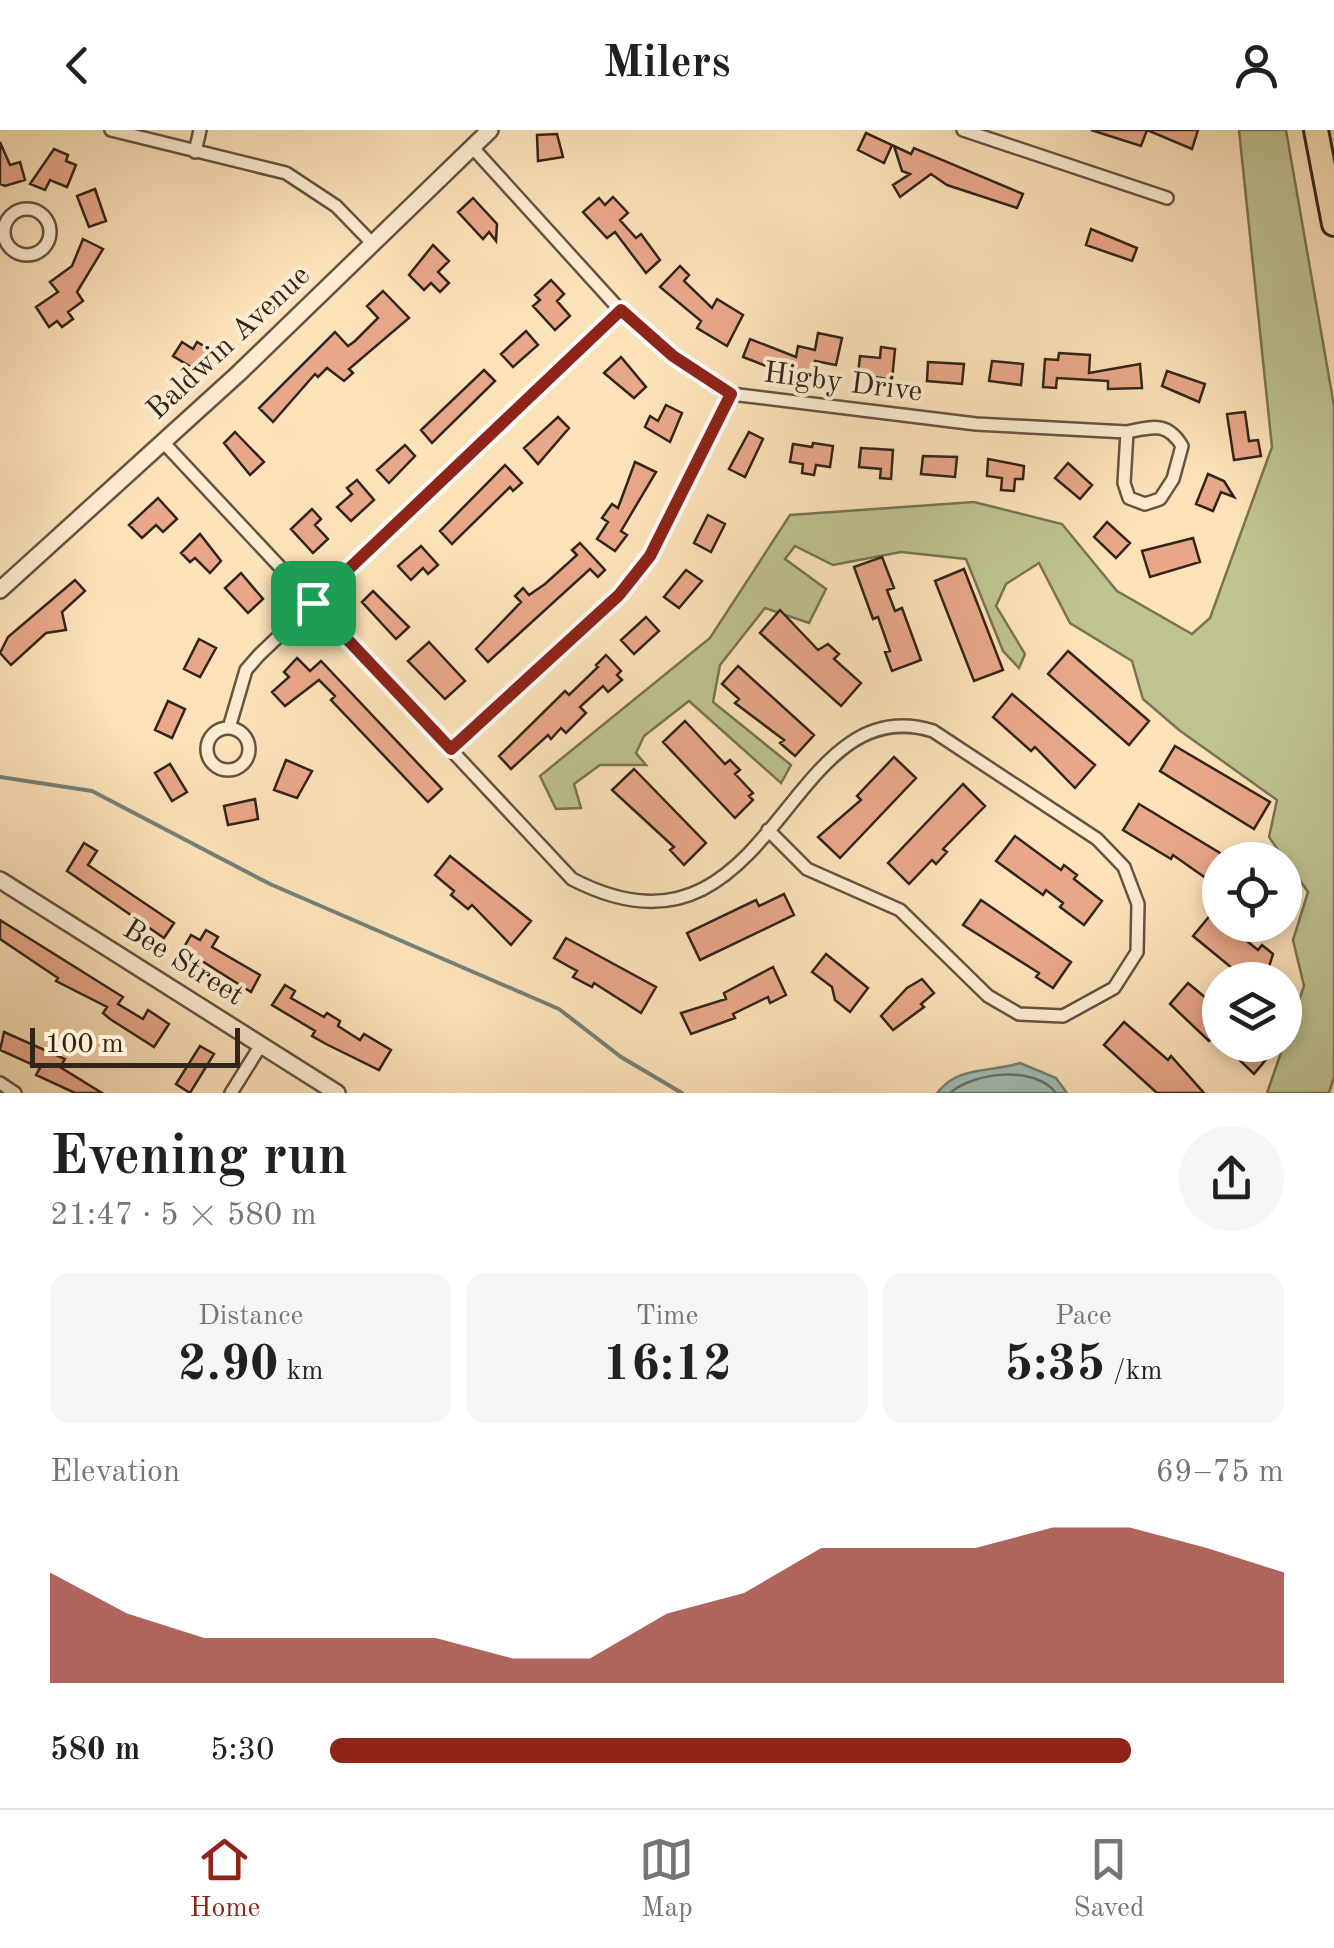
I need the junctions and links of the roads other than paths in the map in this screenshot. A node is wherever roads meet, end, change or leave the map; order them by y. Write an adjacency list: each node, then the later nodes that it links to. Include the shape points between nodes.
1 (111, 130): 7 (street)
2 (200, 130): 7 (street)
3 (490, 130): 6 (street, Baldwin Avenue)
4 (963, 130): 8 (street)
5 (1316, 130): 9 (highway)
6 (473, 148): 11 (street, Baldwin Avenue); 12 (street, Higby Drive)
7 (195, 152): 11 (street, via 286,173 336,206)
8 (1167, 198)
9 (1334, 224)
10 (2, 239): 10 (street, via 12,251 30,256 48,242 50,226 34,210 16,211)
11 (372, 244): 15 (street, Baldwin Avenue)
12 (621, 310): 13 (street, Higby Drive); 17 (street)
13 (731, 394): 14 (street, Higby Drive, via 976,424); 19 (street, via 650,556 619,595)
14 (1127, 432): 14 (street, Higby Drive, via 1129,498 1144,504 1160,499 1182,446 1159,425)
15 (164, 442): 16 (street, Baldwin Avenue); 17 (street)
16 (0, 590)
17 (313, 603): 18 (street, via 246,670); 19 (street)
18 (228, 728)
19 (451, 749): 20 (street, via 572,879 606,897 643,902 715,887)
20 (768, 830): 20 (street, via 858,735 908,723 933,731 1097,839 1124,867 1138,904 1137,952 1114,988 1068,1014 1019,1014 988,996 900,910 807,869)
21 (0, 880): 22 (street, Bee Street)
22 (261, 1045): 23 (street); 24 (street, Bee Street)
23 (231, 1093)
24 (337, 1093)

